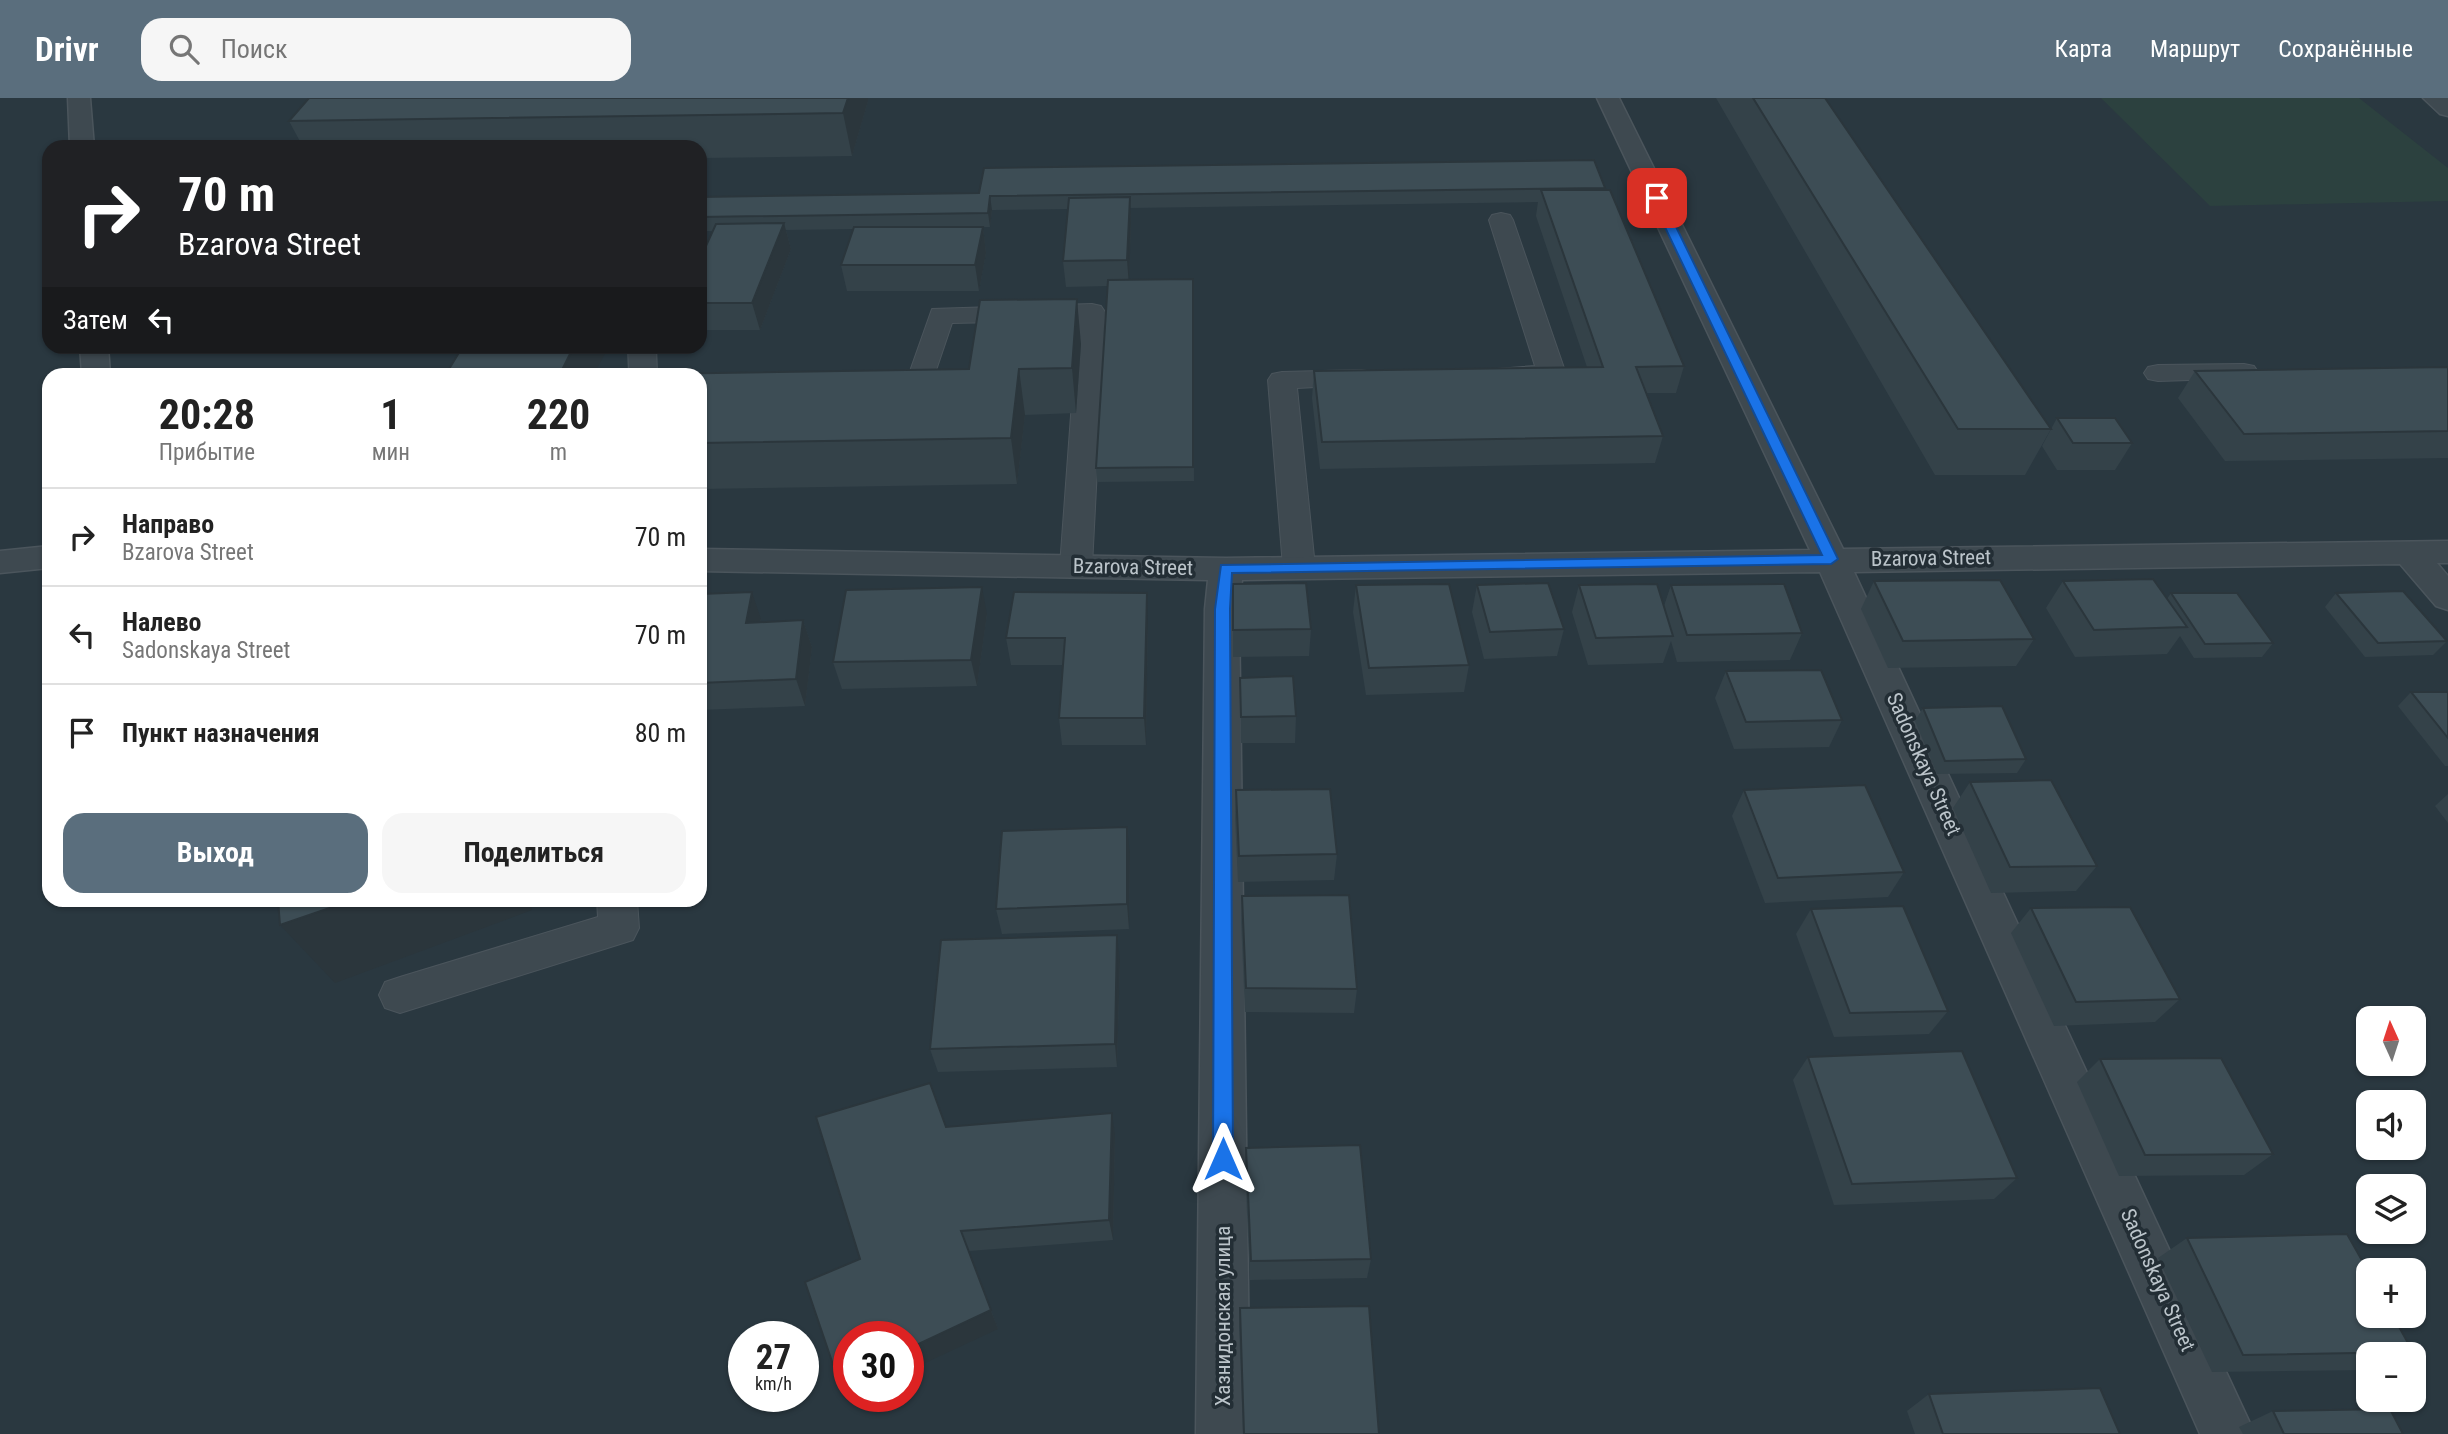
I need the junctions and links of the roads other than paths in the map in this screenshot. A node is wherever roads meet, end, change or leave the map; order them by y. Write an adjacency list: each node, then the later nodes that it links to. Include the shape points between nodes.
1 (79, 98): 5 (street)
2 (1608, 98): 15 (street, Sadonskaya Street)
3 (2434, 98): 4 (street)
4 (2448, 109)
5 (82, 140)
6 (1501, 220): 9 (lane, via 1552,374)
7 (2269, 371): 8 (lane)
8 (2158, 373)
9 (1484, 376)
10 (1390, 378): 19 (lane, via 1282,380)
11 (851, 382): 18 (lane, via 920,382 942,315 1092,312)
12 (2408, 552): 13 (street, Bzarova Street); 15 (street, Bzarova Street); 21 (street)
13 (2448, 552)
14 (42, 558): 17 (street)
15 (1831, 559): 19 (street, Bzarova Street); 25 (street, Sadonskaya Street)
16 (707, 560): 18 (street, Bzarova Street)
17 (0, 562)
18 (1076, 566): 20 (street, Bzarova Street)
19 (1299, 567): 20 (street, Bzarova Street)
20 (1226, 569): 24 (street, Хазнидонская улица, via 1222,609)
21 (2448, 598)
22 (618, 907): 23 (lane, via 619,928)
23 (400, 995)
24 (1223, 1434)
25 (2228, 1434)

